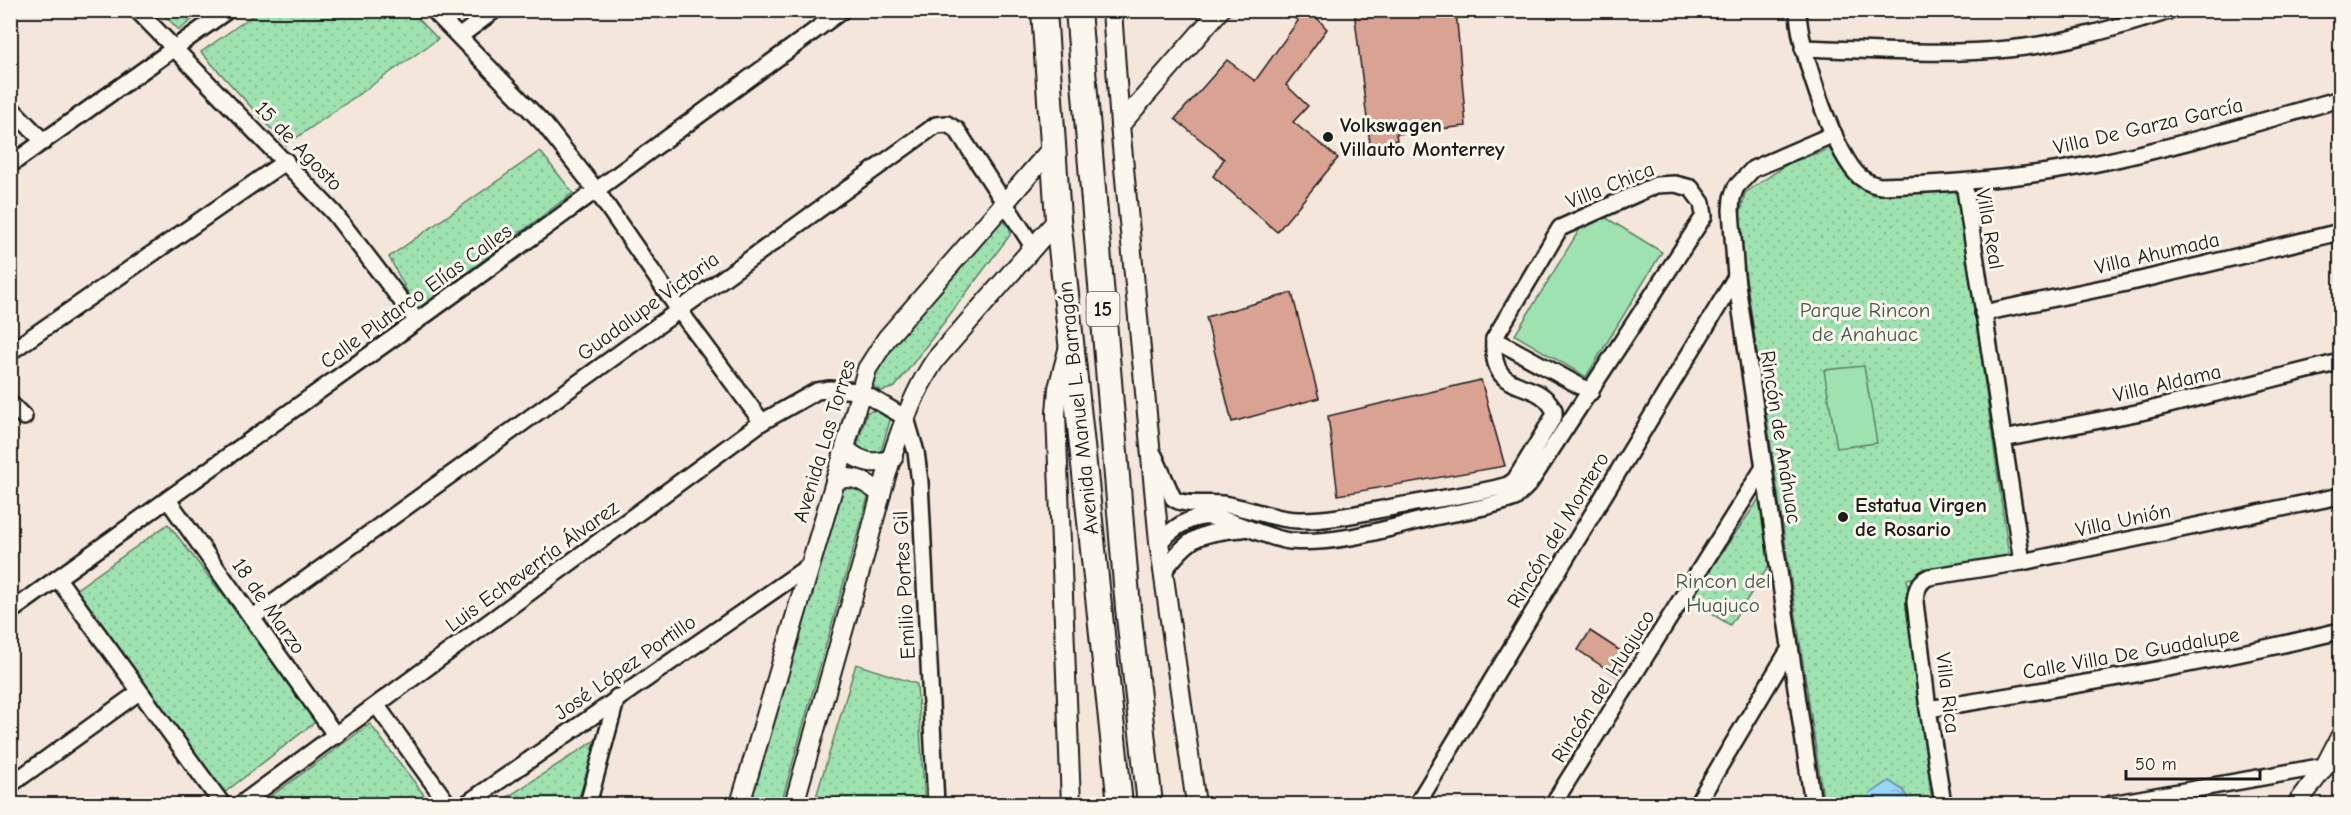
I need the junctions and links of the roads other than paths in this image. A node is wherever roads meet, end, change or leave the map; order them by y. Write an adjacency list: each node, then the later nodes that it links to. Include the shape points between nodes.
1 (137, 10): 14 (street, 15 de Agosto)
2 (228, 10): 14 (street)
3 (433, 10): 12 (street)
4 (495, 10): 12 (street)
5 (843, 10): 24 (street, Calle Plutarco Elías Calles)
6 (1044, 10): 20 (highway, Avenida Manuel L. Barragán / 15)
7 (1078, 10): 84 (highway, Avenida Manuel L. Barragán / 15, via 1128,608)
8 (1112, 10): 17 (street)
9 (1798, 10): 13 (street, Villa Real)
10 (2172, 10): 13 (street, via 2083,35 2009,49)
11 (1211, 13): 17 (street)
12 (460, 36): 24 (street, via 544,124)
13 (1803, 48): 18 (street, Villa Real)
14 (175, 49): 19 (street); 21 (street, 15 de Agosto)
15 (2340, 99): 23 (street, Villa De Garza García, via 2092,164)
16 (10, 107): 19 (street)
17 (1120, 125): 44 (street)
18 (1834, 134): 23 (street, Villa Real, via 1854,171 1871,184); 29 (street, Rincón de Anáhuac, via 1753,169 1736,187 1731,210)
19 (44, 142): 22 (street)
20 (1053, 147): 25 (street, Avenida Las Torres); 26 (highway, Avenida Manuel L. Barragán / 15)
21 (286, 161): 32 (street, 15 de Agosto, via 333,213); 35 (street)
22 (10, 165)
23 (1964, 183): 31 (street, Villa Real)
24 (596, 190): 30 (street); 32 (street, Calle Plutarco Elías Calles)
25 (1003, 204): 28 (street, Guadalupe Victoria); 30 (street, Guadalupe Victoria, via 957,130 947,124 936,124); 37 (street, Avenida Las Torres, via 887,338 867,369)
26 (1058, 219): 28 (street); 34 (highway, Avenida Manuel L. Barragán / 15)
27 (2340, 232): 31 (street, Villa Ahumada)
28 (1034, 248): 41 (street, via 936,359 923,377)
29 (1736, 277): 47 (street, Rincón de Anáhuac); 86 (street, Rincón del Montero)
30 (679, 310): 42 (street); 63 (street, Guadalupe Victoria)
31 (1983, 313): 43 (street, Villa Real)
32 (417, 321): 52 (street, Calle Plutarco Elías Calles)
33 (1494, 339): 38 (street); 38 (street, Villa Chica, via 1560,228 1656,185 1691,188 1702,203 1704,216); 49 (street, via 1492,356 1499,374 1545,398 1554,410 1515,480)
34 (1071, 340): 82 (street, via 1058,388 1056,413); 83 (highway, Avenida Manuel L. Barragán / 15)
35 (10, 352)
36 (2340, 362): 43 (street, Villa Aldama, via 2141,412)
37 (860, 391): 41 (street); 42 (street, Luis Echeverría Álvarez, via 817,391); 45 (street, Avenida Las Torres)
38 (1591, 392): 49 (street, Villa Chica, via 1529,484)
39 (10, 403): 40 (street)
40 (24, 417)
41 (906, 418): 46 (street); 81 (street, Emilio Portes Gil, via 920,482)
42 (762, 422): 68 (street, Luis Echeverría Álvarez)
43 (2003, 439): 57 (street, Villa Real)
44 (1150, 445): 53 (street, via 1173,498 1179,503 1240,506 1297,520); 56 (street)
45 (845, 448): 46 (street, via 854,457 874,463); 48 (street, Avenida Las Torres)
46 (893, 458): 50 (street)
47 (1764, 467): 65 (street, Rincón de Anáhuac); 87 (street, Rincón del Huajuco)
48 (836, 480): 50 (street, via 856,478); 58 (street, Avenida Las Torres)
49 (1514, 490): 53 (street); 55 (street, Villa Chica, via 1504,502)
50 (881, 494): 80 (street)
51 (2340, 496): 57 (street, Villa Unión)
52 (168, 500): 60 (street, Calle Plutarco Elías Calles); 63 (street, 18 de Marzo)
53 (1319, 518): 55 (street)
54 (1245, 529): 55 (street, Villa Chica, via 1302,542); 56 (street, Villa Chica, via 1218,518 1201,517 1180,525); 59 (street, via 1206,533 1192,540)
55 (1327, 539)
56 (1159, 542): 59 (street)
57 (2022, 562): 61 (street, Villa Unión, via 1929,577)
58 (809, 566): 67 (street, José López Portillo); 79 (street, Avenida Las Torres)
59 (1163, 572): 85 (street)
60 (58, 579): 62 (street, Calle Plutarco Elías Calles); 66 (street)
61 (1917, 587): 69 (street, Villa Rica, via 1915,602)
62 (10, 612)
63 (252, 618): 70 (street, 18 de Marzo)
64 (2340, 631): 69 (street, Calle Villa De Guadalupe, via 2092,683)
65 (1790, 648): 88 (street); 89 (street, Rincón de Anáhuac)
66 (139, 692): 73 (street); 74 (street)
67 (617, 697): 77 (street, José López Portillo); 78 (street)
68 (377, 706): 70 (street, Luis Echeverría Álvarez); 76 (street)
69 (1928, 709): 90 (street, Villa Rica)
70 (336, 736): 75 (street, Luis Echeverría Álvarez)
71 (2340, 737): 72 (street)
72 (2325, 766): 91 (street); 92 (street)
73 (10, 785)
74 (222, 804)
75 (241, 804)
76 (448, 804)
77 (466, 804)
78 (588, 804)
79 (740, 804)
80 (794, 804)
81 (936, 804)
82 (1071, 804)
83 (1120, 804)
84 (1150, 804)
85 (1196, 804)
86 (1417, 804)
87 (1554, 804)
88 (1697, 804)
89 (1813, 804)
90 (1943, 804)
91 (2111, 804)
92 (2297, 804)

